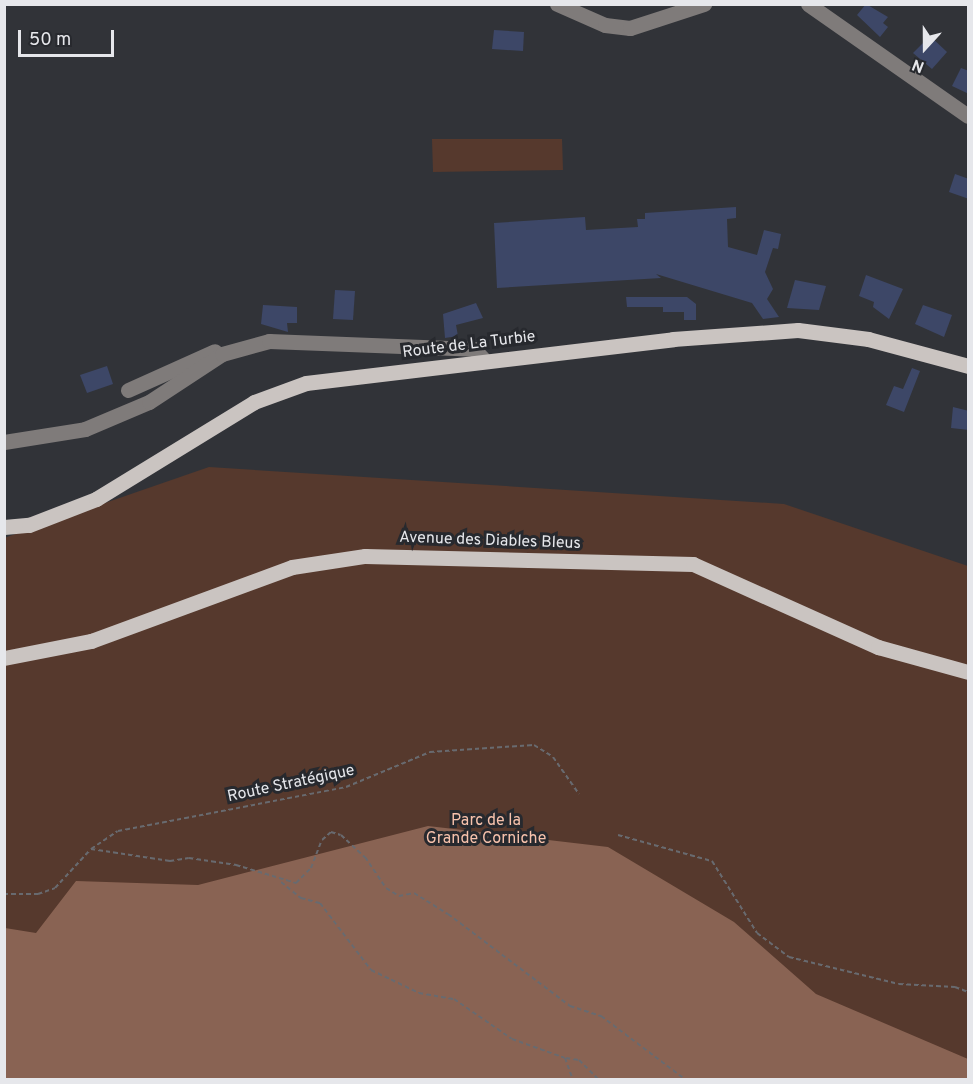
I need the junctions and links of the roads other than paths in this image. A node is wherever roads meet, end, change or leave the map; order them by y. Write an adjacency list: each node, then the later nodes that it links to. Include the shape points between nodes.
1 (557, 4): 2 (street, via 606,25 630,28)
2 (704, 4)
3 (808, 4): 4 (street)
4 (969, 116)
5 (222, 354): 6 (street, via 269,341 303,340 474,349); 8 (street, via 204,354); 9 (street, via 149,402 85,429)
6 (485, 362): 7 (main road, Route de La Turbie, via 798,330 868,339); 10 (main road, Route de La Turbie, via 281,390 254,402 96,499 29,525)
7 (969, 366)
8 (128, 390)
9 (4, 442)
10 (4, 527)
11 (4, 658): 12 (main road, Avenue des Diables Bleus, via 91,641 292,567 365,556 693,564 878,648)
12 (969, 672)

